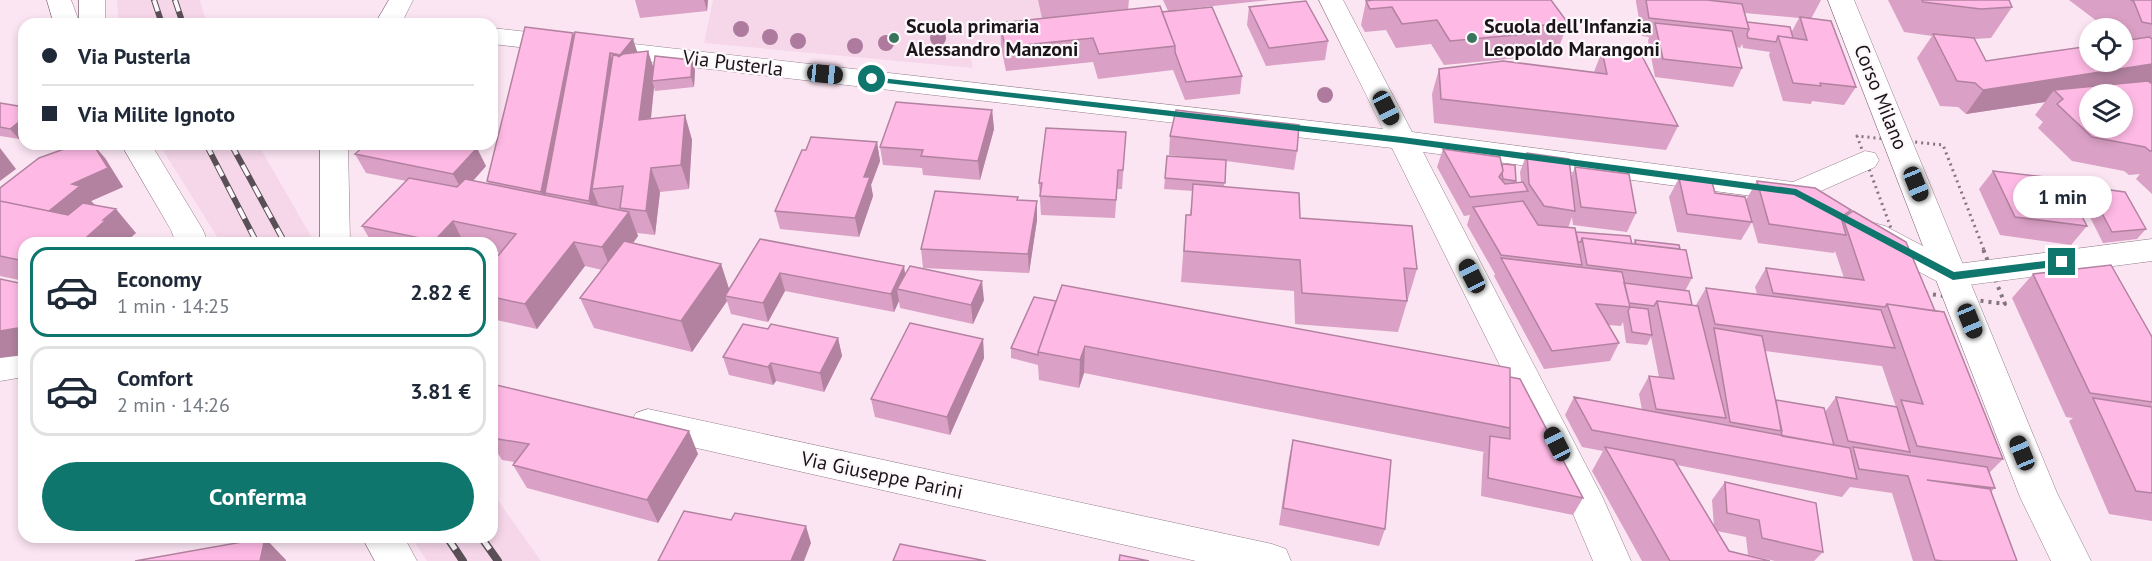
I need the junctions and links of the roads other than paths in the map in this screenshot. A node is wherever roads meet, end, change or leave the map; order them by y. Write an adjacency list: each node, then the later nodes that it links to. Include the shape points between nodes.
1 (59, 0): 6 (street)
2 (92, 0): 7 (street)
3 (400, 0): 8 (street)
4 (1331, 0): 10 (street)
5 (1841, 0): 18 (street, Corso Milano)
6 (65, 18)
7 (92, 18)
8 (391, 18)
9 (498, 37): 10 (street, Via Pusterla)
10 (1402, 140): 14 (street, Via Pusterla); 25 (street, via 1589,507)
11 (140, 150): 15 (street)
12 (334, 150): 16 (street)
13 (1865, 160): 14 (street)
14 (1796, 192): 18 (street, Via Pusterla)
15 (190, 237)
16 (335, 237)
17 (2152, 250): 18 (street)
18 (1953, 276): 26 (street, Corso Milano, via 2039,497)
19 (18, 365): 20 (street)
20 (0, 368)
21 (620, 417): 24 (street, Via Giuseppe Parini)
22 (386, 543): 23 (street)
23 (397, 561)
24 (1272, 561)
25 (1612, 561)
26 (2071, 561)

